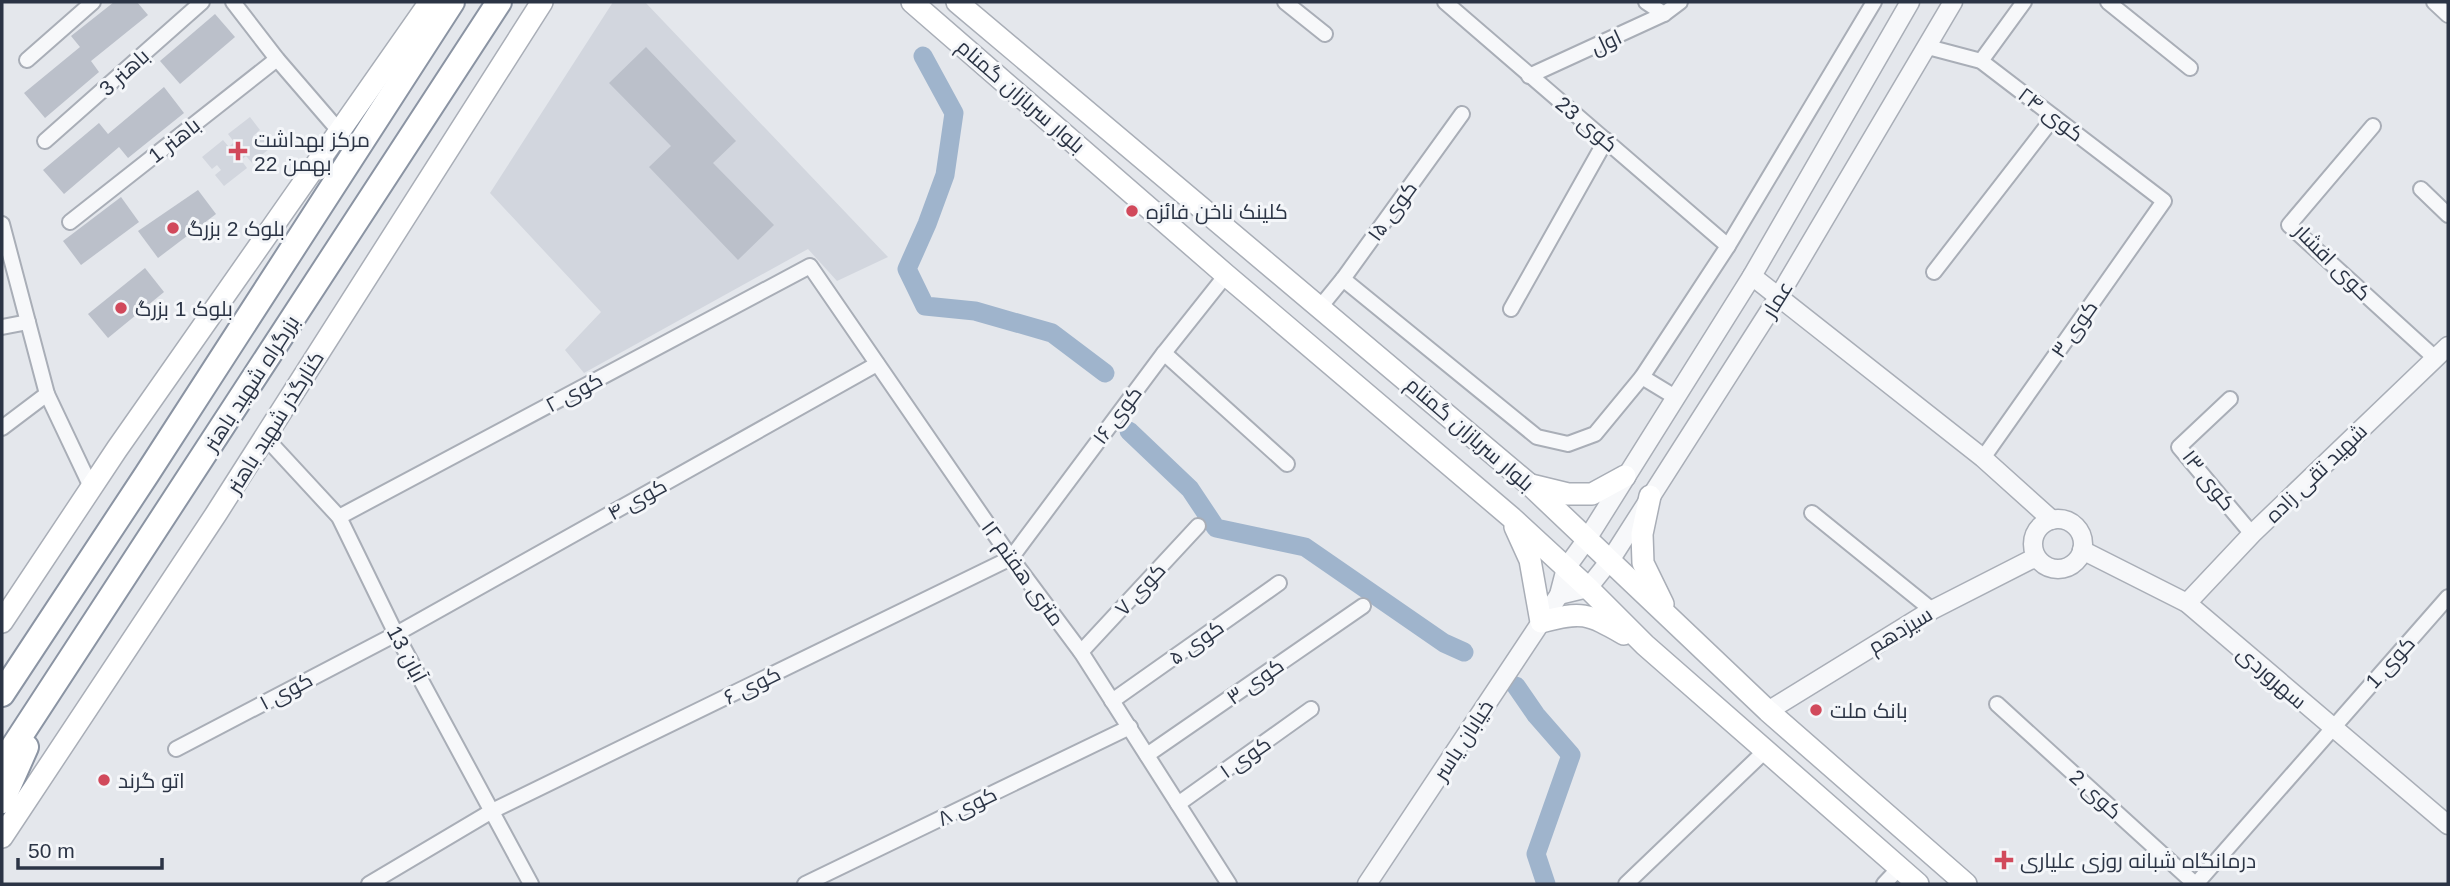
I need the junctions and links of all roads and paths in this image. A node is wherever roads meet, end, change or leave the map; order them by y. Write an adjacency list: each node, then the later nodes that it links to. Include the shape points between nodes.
1 (93, 2): 25 (street)
2 (202, 2): 34 (street, باهنر 3)
3 (430, 2): 32 (main road)
4 (452, 2): 92 (highway, بزرگراه شهید باهنر)
5 (499, 2): 91 (highway, بزرگراه شهید باهنر)
6 (541, 2): 59 (main road, کنارگذر شهید باهنر)
7 (912, 2): 43 (main road, بلوار سربازان گمنام)
8 (957, 2): 47 (main road, بلوار سربازان گمنام)
9 (1646, 2): 20 (street)
10 (1680, 2): 20 (street, اول)
11 (1874, 2): 40 (street)
12 (1910, 2): 44 (street, عمار)
13 (1953, 2): 23 (street, عمار)
14 (2025, 2): 26 (street)
15 (2108, 2): 27 (street)
16 (2434, 2): 21 (street)
17 (1449, 3): 28 (street, کوی 23)
18 (240, 4): 24 (street)
19 (1291, 4): 22 (street)
20 (1664, 15): 28 (street, اول)
21 (2448, 15)
22 (1325, 34)
23 (1928, 47): 26 (street, کوی ۲۴); 46 (street, عمار)
24 (277, 59): 32 (street); 38 (street, باهنر 1)
25 (27, 61)
26 (1981, 61): 30 (street, کوی ۲۴)
27 (2190, 68)
28 (1529, 76): 33 (street, کوی 23)
29 (1462, 114): 45 (street, کوی ۱۵)
30 (2054, 117): 36 (street, کوی ۲۴); 42 (street)
31 (2372, 126): 51 (street, کوی افشار, via 2289,225)
32 (340, 132): 64 (main road)
33 (1606, 140): 40 (street, کوی 23); 48 (street)
34 (45, 141)
35 (2421, 189): 37 (street)
36 (2164, 201): 60 (street, کوی ۳)
37 (2448, 215)
38 (70, 222)
39 (2, 224): 49 (street)
40 (1728, 246): 54 (street)
41 (810, 266): 53 (street, ۱۲ متری هفتم); 67 (street, کوی ۲)
42 (1934, 271)
43 (1226, 275): 52 (street, کوی ۱۶); 68 (main road, بلوار سربازان گمنام)
44 (1752, 276): 46 (street); 56 (street, عمار)
45 (1343, 279): 47 (street, کوی ۱۵); 54 (street, via 1537,437 1568,444 1595,434)
46 (1779, 296): 60 (street); 65 (street, عمار)
47 (1321, 306): 63 (main road, بلوار سربازان گمنام)
48 (1511, 309)
49 (28, 322): 50 (street); 55 (street)
50 (2, 327)
51 (2441, 352): 71 (street, شهید تقی زاده)
52 (1164, 353): 61 (street); 75 (street, کوی ۱۶)
53 (877, 364): 75 (street, ۱۲ متری هفتم); 88 (street, کوی ۴)
54 (1642, 377): 56 (street)
55 (47, 394): 58 (street); 64 (street)
56 (1675, 397): 62 (street, عمار)
57 (2230, 399): 71 (street, کوی ۱۳, via 2179,447)
58 (2, 428)
59 (265, 437): 67 (street, 13 آبان); 107 (main road, کنارگذر شهید باهنر)
60 (1983, 458): 69 (street)
61 (1287, 464)
62 (1625, 477): 63 (main road, via 1592,494); 72 (street, عمار)
63 (1530, 485): 72 (main road, بلوار سربازان گمنام)
64 (92, 489): 86 (main road)
65 (1650, 496): 76 (street, عمار); 85 (main road, via 1642,534 1643,564)
66 (1812, 513): 84 (street)
67 (339, 517): 88 (street, 13 آبان)
68 (1512, 518): 77 (main road, بلوار سربازان گمنام); 87 (main road, via 1530,560)
69 (2052, 520): 73 (street, via 2076,527); 74 (street, via 2034,534)
70 (1198, 526): 90 (street, کوی ۷)
71 (2252, 534): 82 (street, شهید تقی زاده)
72 (1587, 539): 76 (main road, بلوار سربازان گمنام); 77 (street, عمار)
73 (2082, 550): 74 (street, via 2066,568 2049,568); 82 (street, سهروردی)
74 (2036, 557): 84 (street, سیزدهم)
75 (1011, 558): 90 (street, ۱۲ متری هفتم); 105 (street, کوی ۶)
76 (1611, 559): 79 (street, عمار); 85 (main road, بلوار سربازان گمنام)
77 (1566, 568): 79 (main road, بلوار سربازان گمنام); 80 (street, خیابان یاسر)
78 (1279, 583): 93 (street, کوی ۵)
79 (1588, 588): 80 (street); 89 (main road, بلوار سربازان گمنام)
80 (1559, 595): 87 (street, خیابان یاسر)
81 (2448, 597): 98 (street, کوی 1)
82 (2187, 603): 98 (street, سهروردی)
83 (1363, 606): 101 (street, کوی ۳)
84 (1932, 610): 96 (street, سیزدهم)
85 (1670, 619): 96 (main road, بلوار سربازان گمنام)
86 (2, 622)
87 (1541, 622): 89 (main road, via 1571,614 1592,616); 113 (street, خیابان یاسر)
88 (396, 634): 99 (street, کوی ۱); 105 (street, 13 آبان)
89 (1645, 645): 100 (main road, بلوار سربازان گمنام)
90 (1081, 652): 93 (street, ۱۲ متری هفتم)
91 (52, 688): 102 (highway, بزرگراه شهید باهنر); 103 (highway)
92 (2, 694)
93 (1112, 701): 97 (street, ۱۲ متری هفتم)
94 (1997, 704): 118 (street, کوی 2)
95 (1311, 709): 104 (street, کوی ۱)
96 (1768, 711): 117 (main road, بلوار سربازان گمنام)
97 (1130, 727): 101 (street, ۱۲ متری هفتم); 111 (street, کوی ۸)
98 (2332, 728): 106 (street, سهروردی); 118 (street, کوی 2)
99 (176, 749)
100 (1764, 752): 108 (main road, بلوار سربازان گمنام); 114 (street)
101 (1147, 755): 104 (street, ۱۲ متری هفتم)
102 (2, 764)
103 (2, 801)
104 (1178, 804): 112 (street, ۱۲ متری هفتم)
105 (492, 811): 109 (street, کوی ۶); 110 (street, 13 آبان)
106 (2448, 825)
107 (2, 837)
108 (1899, 867): 115 (street); 116 (main road, بلوار سربازان گمنام)
109 (369, 884)
110 (531, 884)
111 (805, 884)
112 (1229, 884)
113 (1367, 884)
114 (1626, 884)
115 (1884, 884)
116 (1918, 884)
117 (1966, 884)
118 (2196, 884)

